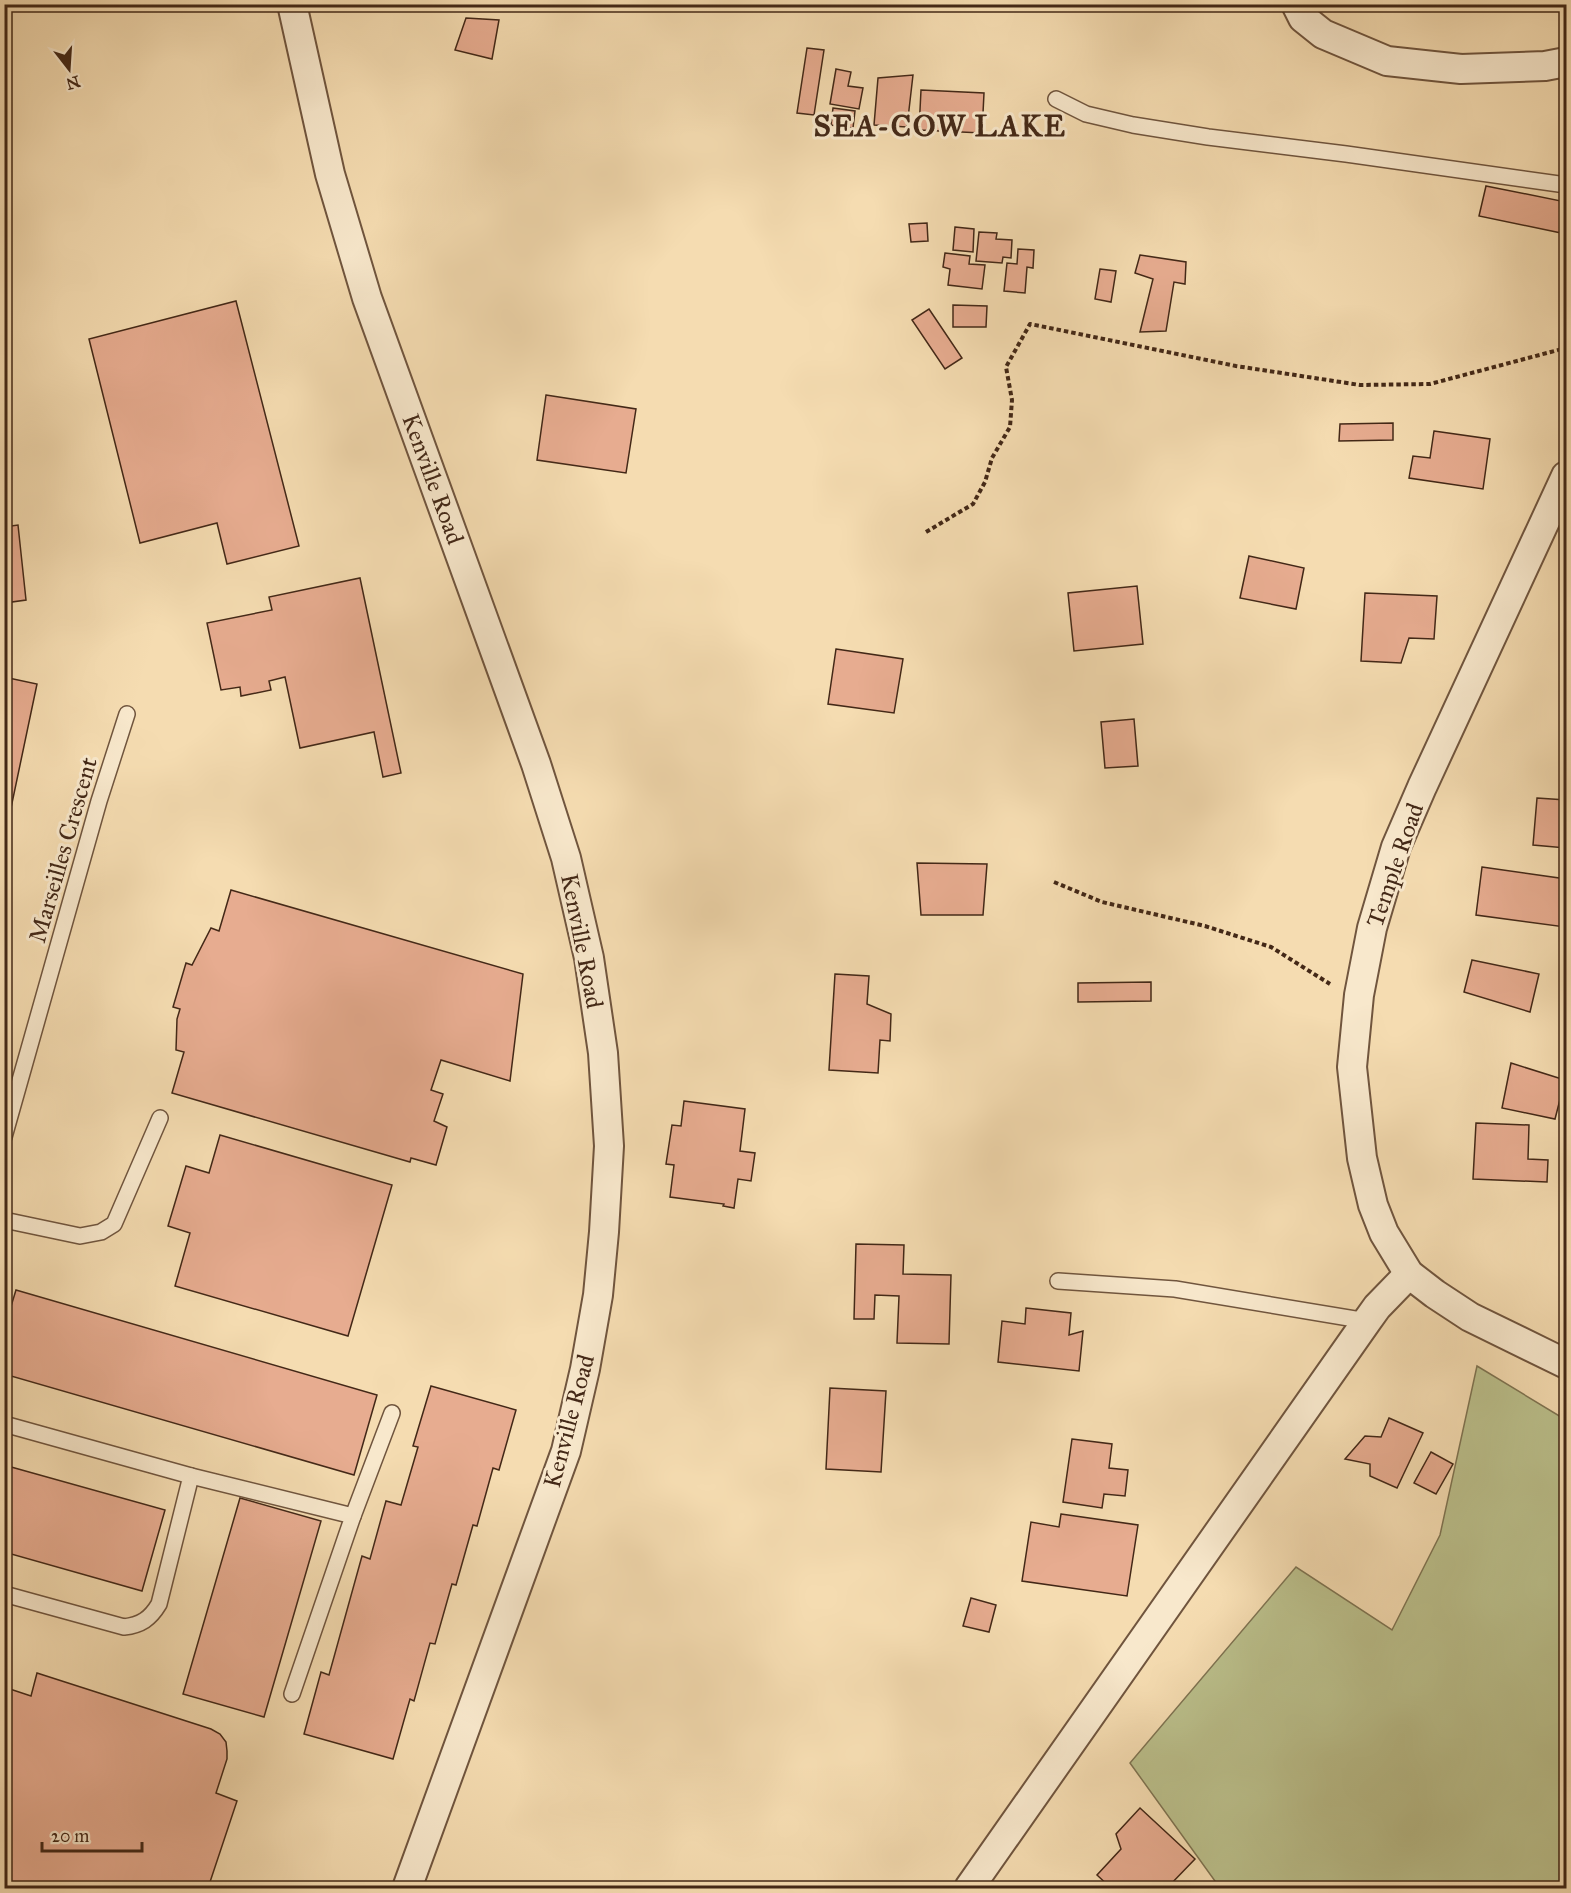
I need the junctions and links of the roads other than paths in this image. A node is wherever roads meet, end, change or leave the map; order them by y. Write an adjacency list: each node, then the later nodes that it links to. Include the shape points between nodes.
1 (292, 4): 21 (street, Kenville Road, via 330,174 367,298 536,764 566,858 603,1053 609,1146 599,1285 566,1451)
2 (1296, 4): 3 (street, via 1304,18 1323,34 1387,61 1461,69)
3 (1566, 62)
4 (1056, 99): 5 (lane, via 1086,114 1133,125)
5 (1566, 185)
6 (1566, 476): 11 (street, Temple Road, via 1396,847 1372,928 1352,1068 1362,1158 1372,1205)
7 (127, 714): 9 (lane, Marseilles Crescent)
8 (160, 1118): 10 (lane, via 114,1224 108,1228 80,1236)
9 (4, 1137)
10 (4, 1220)
11 (1409, 1274): 13 (street); 14 (street, via 1470,1317)
12 (1058, 1281): 13 (lane, via 1175,1289)
13 (1366, 1321): 22 (street)
14 (1566, 1364)
15 (392, 1413): 18 (lane)
16 (4, 1424): 17 (lane)
17 (191, 1476): 18 (lane); 19 (lane, via 159,1604 151,1617 124,1628)
18 (353, 1516): 20 (lane)
19 (4, 1594)
20 (292, 1694)
21 (407, 1888)
22 (969, 1888)

